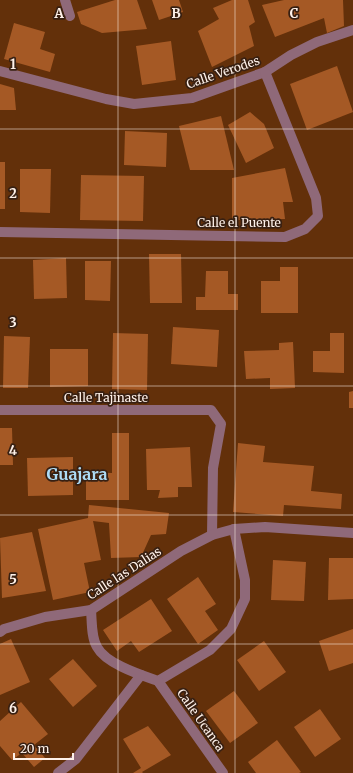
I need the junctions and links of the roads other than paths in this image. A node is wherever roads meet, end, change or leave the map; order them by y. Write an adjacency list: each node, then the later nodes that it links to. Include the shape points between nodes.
1 (65, 0): 2 (street)
2 (70, 16)
3 (353, 30): 5 (street, Calle Verodes, via 317,42)
4 (0, 71): 5 (street, Calle Verodes, via 106,100 134,104 192,98)
5 (265, 72): 6 (street, Calle el Puente, via 316,198 318,216 304,229 285,236)
6 (0, 232)
7 (0, 410): 10 (street, Calle Tajinaste, via 211,410 221,424 213,468)
8 (234, 529): 9 (street, Calle las Dalias, via 264,527); 10 (street, Calle las Dalias); 14 (street, via 245,580 245,599 231,629 210,650)
9 (353, 533)
10 (212, 535): 11 (street, Calle las Dalias, via 180,551)
11 (91, 610): 12 (street, Calle las Dalias, via 45,617); 13 (street, via 97,647 108,659)
12 (0, 632)
13 (142, 675): 14 (street); 15 (street, via 76,759)
14 (158, 681): 16 (street, Calle Ucanca)
15 (58, 773)
16 (223, 773)

